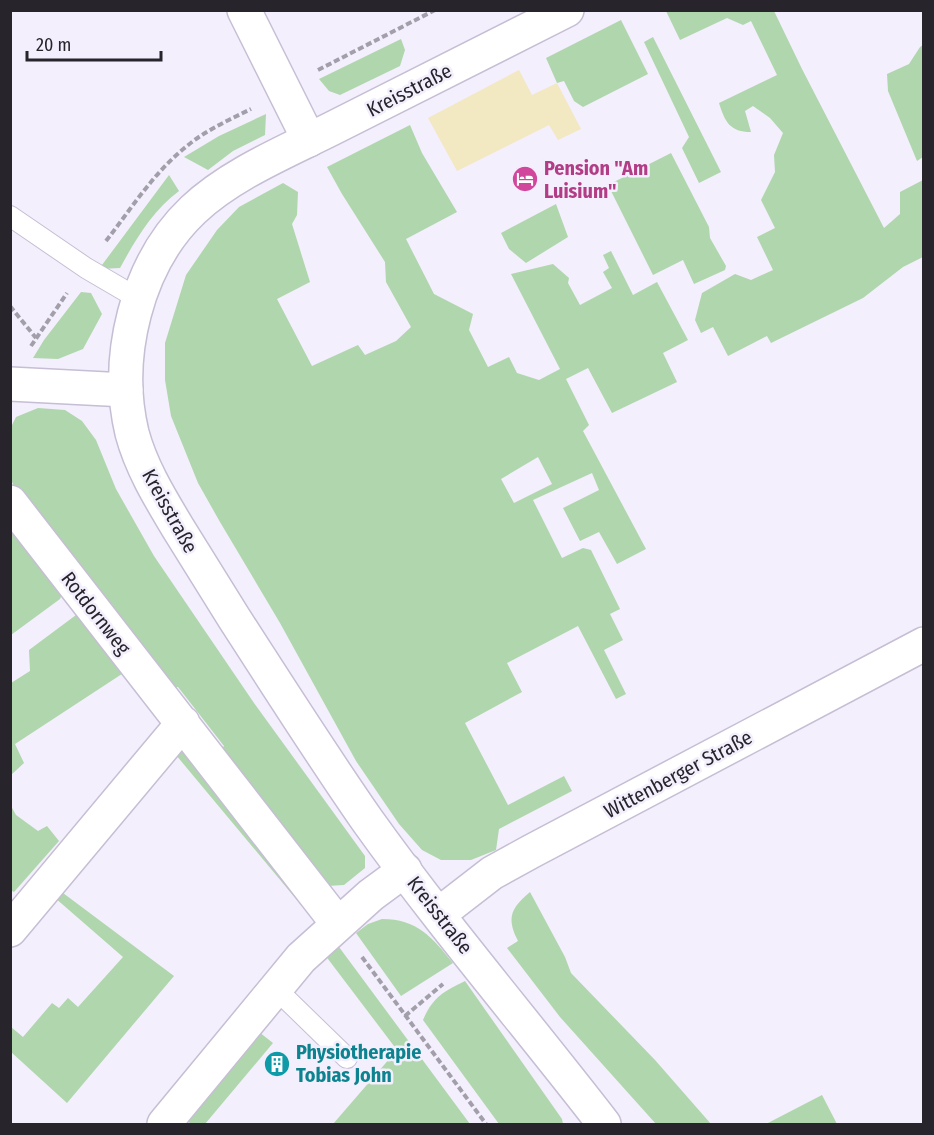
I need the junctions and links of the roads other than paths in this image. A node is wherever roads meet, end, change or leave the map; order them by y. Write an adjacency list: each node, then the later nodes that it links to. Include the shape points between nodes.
1 (244, 10): 3 (street)
2 (567, 10): 3 (street, Kreisstraße)
3 (309, 140): 5 (street, Kreisstraße, via 235,179 194,209 166,242)
4 (10, 216): 5 (lane)
5 (139, 299): 7 (street, Kreisstraße, via 125,357)
6 (10, 384): 7 (street)
7 (126, 390): 11 (street, Kreisstraße, via 132,435 151,482 308,732)
8 (10, 502): 10 (street, Rotdornweg)
9 (924, 644): 12 (street, Wittenberger Straße, via 492,873)
10 (183, 723): 13 (street); 14 (street, Rotdornweg)
11 (405, 870): 12 (street, Kreisstraße); 14 (street, via 371,895)
12 (439, 914): 18 (street, Kreisstraße)
13 (10, 930)
14 (347, 936): 15 (street, via 301,958)
15 (276, 989): 16 (lane); 17 (street)
16 (347, 1058)
17 (164, 1125)
18 (604, 1125)

